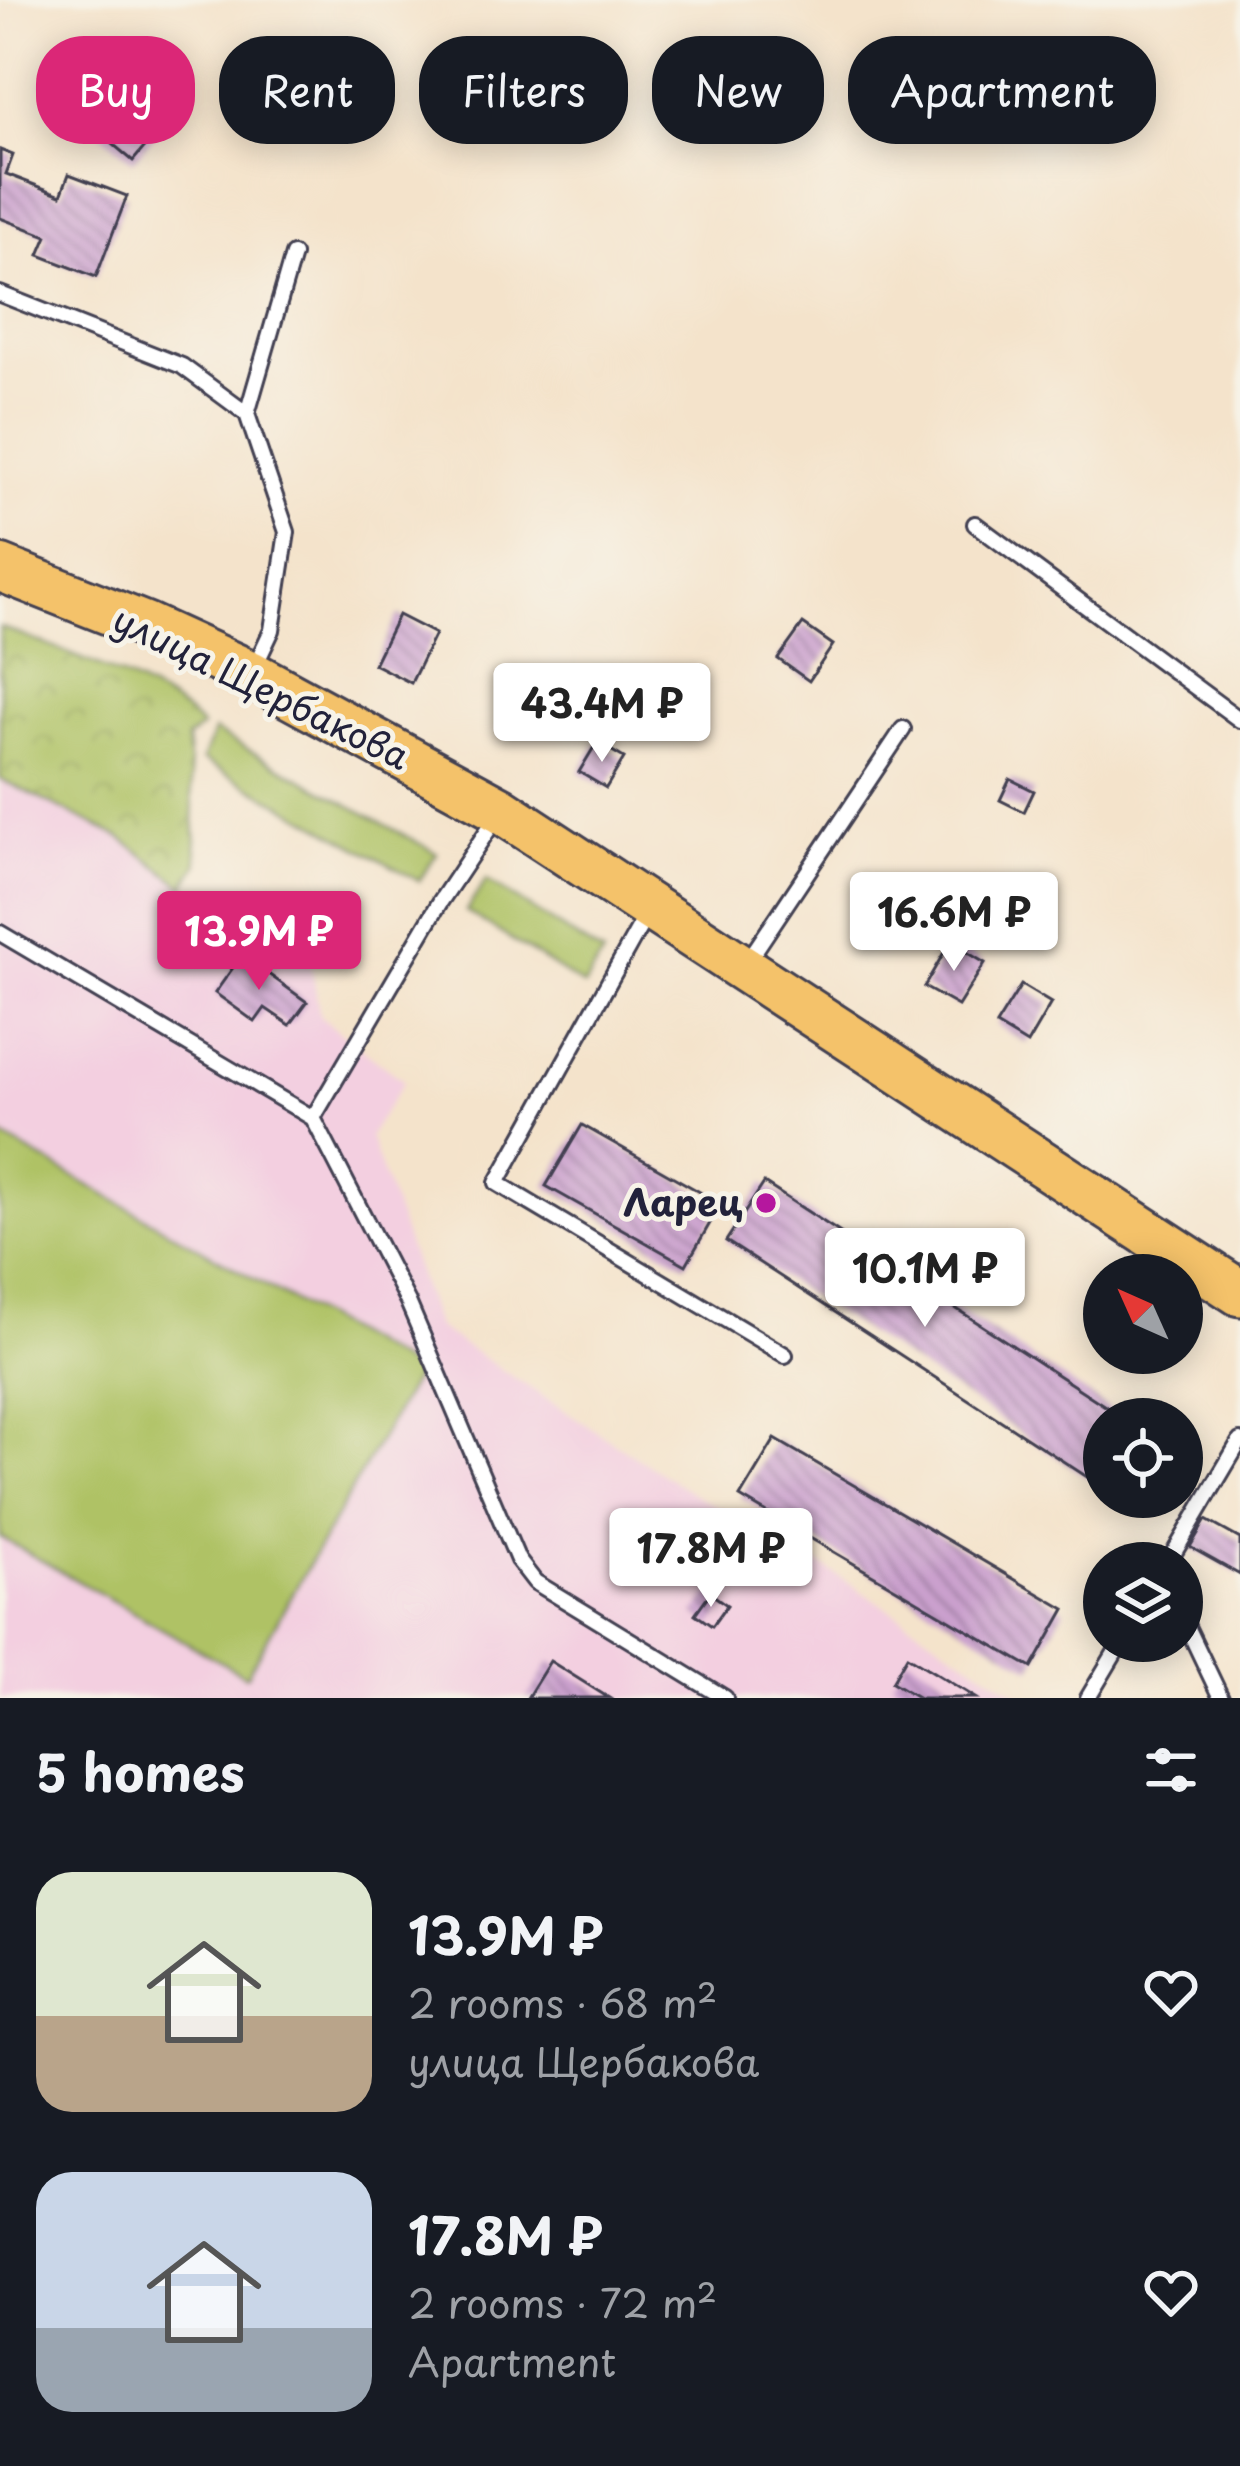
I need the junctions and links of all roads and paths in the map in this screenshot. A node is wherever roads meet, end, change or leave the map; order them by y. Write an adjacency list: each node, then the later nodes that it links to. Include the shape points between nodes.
1 (292, 255): 3 (lane)
2 (0, 294): 3 (lane, via 182,366)
3 (247, 413): 6 (lane, via 287,532 272,631)
4 (975, 524): 7 (lane)
5 (0, 568): 6 (main road, улица Щербакова)
6 (251, 674): 9 (main road, улица Щербакова)
7 (1240, 720)
8 (903, 729): 12 (lane)
9 (500, 810): 10 (main road, улица Щербакова); 13 (lane)
10 (650, 908): 12 (main road, улица Щербакова); 15 (lane, via 496,1183)
11 (0, 933): 13 (lane)
12 (743, 968): 14 (main road, улица Щербакова)
13 (313, 1118): 20 (lane, via 408,1302 518,1560 535,1582)
14 (1240, 1293)
15 (785, 1355)
16 (1240, 1441): 17 (lane)
17 (1180, 1542)
18 (1203, 1660): 22 (lane)
19 (1109, 1662): 21 (lane)
20 (725, 1698)
21 (1088, 1698)
22 (1221, 1698)

